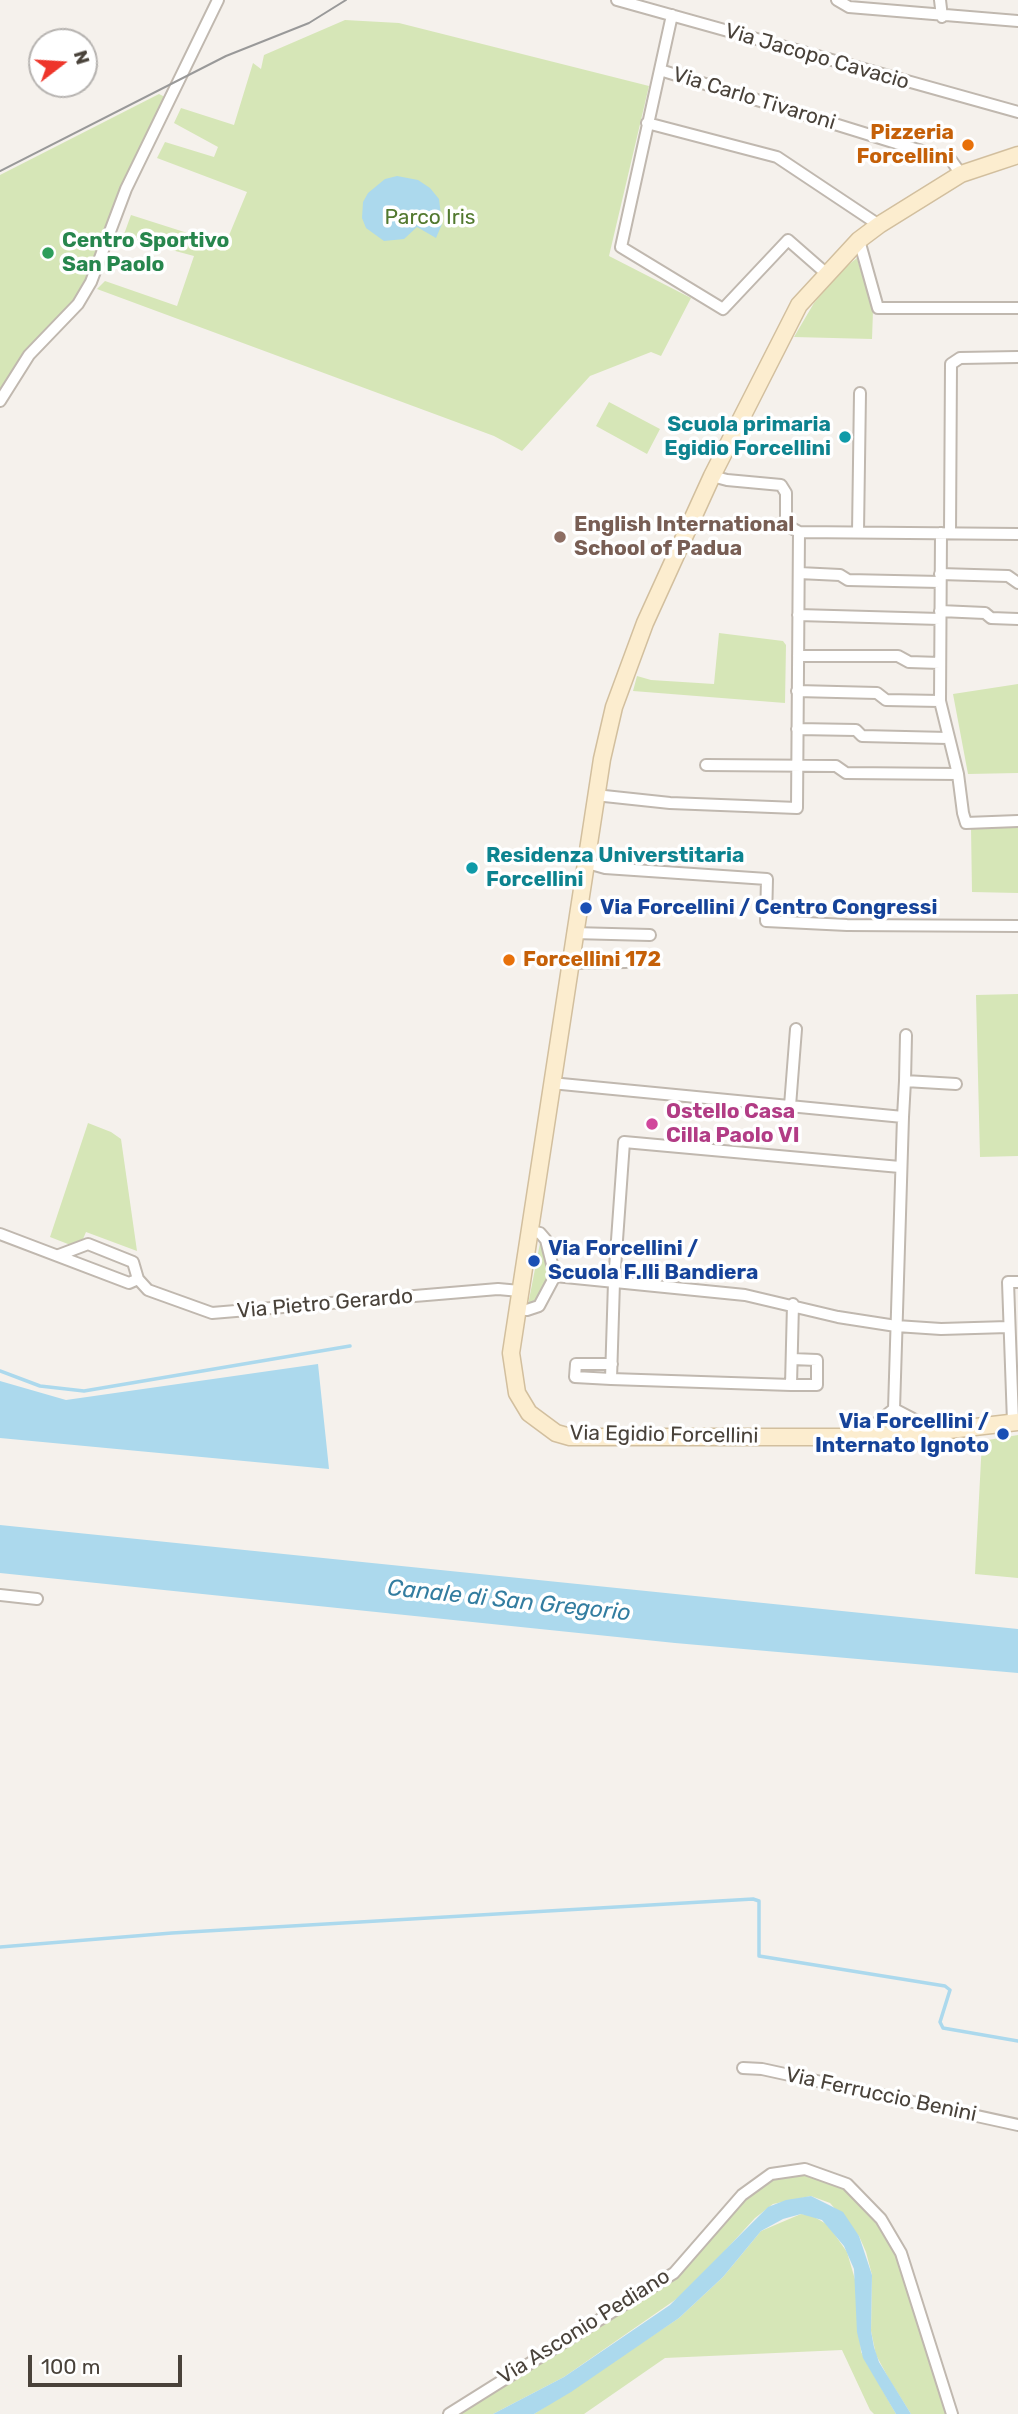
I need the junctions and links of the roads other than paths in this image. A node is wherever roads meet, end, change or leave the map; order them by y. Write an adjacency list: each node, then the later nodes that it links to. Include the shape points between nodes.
1 (218, 0): 19 (street, via 126,189 91,282 78,304 29,355)
2 (617, 0): 5 (street, Via Jacopo Cavacio)
3 (837, 0): 6 (street, via 849,7)
4 (940, 0): 6 (street)
5 (672, 15): 8 (street); 9 (street, Via Jacopo Cavacio)
6 (942, 17): 7 (street)
7 (1018, 21)
8 (660, 70): 10 (street); 12 (street, Via Carlo Tivaroni, via 951,160)
9 (1018, 112)
10 (648, 123): 13 (street, via 777,157); 15 (street, via 621,247 723,309 788,240)
11 (1018, 155): 12 (street, Via Egidio Forcellini)
12 (961, 174): 13 (street, Via Egidio Forcellini)
13 (879, 225): 14 (street, Via Egidio Forcellini)
14 (859, 240): 15 (street, Via Egidio Forcellini); 16 (street, via 878,308)
15 (828, 275): 20 (street, Via Egidio Forcellini, via 800,305)
16 (1018, 308)
17 (1018, 357): 23 (street, via 960,358 951,364)
18 (860, 393): 22 (street)
19 (0, 401)
20 (712, 476): 21 (street, via 781,485 786,493 786,525); 40 (street, Via Egidio Forcellini, via 623,681)
21 (799, 532): 22 (street); 25 (street)
22 (858, 532): 23 (street)
23 (946, 533): 24 (street); 26 (street)
24 (1018, 534)
25 (799, 573): 26 (street, via 840,575 848,580); 28 (street)
26 (940, 578): 27 (street, via 1008,576); 29 (street)
27 (1018, 583)
28 (798, 615): 29 (street); 31 (street)
29 (940, 615): 30 (street, via 985,613 991,618); 32 (street)
30 (1018, 619)
31 (798, 656): 32 (street, via 898,656 909,662); 33 (street)
32 (940, 663): 34 (street)
33 (797, 691): 34 (street, via 877,693 886,700); 35 (street)
34 (940, 701): 36 (street)
35 (797, 729): 36 (street); 38 (street)
36 (948, 738): 39 (street)
37 (706, 765): 38 (street)
38 (797, 766): 39 (street, via 836,765 846,773); 40 (street, via 797,808)
39 (958, 774): 41 (street, via 966,823)
40 (595, 795): 42 (street, Via Egidio Forcellini)
41 (1018, 821)
42 (584, 862): 43 (street, via 605,868 766,879 766,921); 44 (street, Via Egidio Forcellini)
43 (1018, 926)
44 (573, 933): 45 (street); 47 (street, Via Egidio Forcellini)
45 (650, 935)
46 (626, 962): 47 (street)
47 (569, 963): 51 (street, Via Egidio Forcellini)
48 (796, 1029): 53 (street)
49 (906, 1035): 50 (street)
50 (905, 1082): 52 (street); 54 (street)
51 (551, 1083): 53 (street); 56 (street, Via Egidio Forcellini)
52 (956, 1084)
53 (790, 1106): 54 (street)
54 (903, 1117): 55 (street)
55 (900, 1167): 60 (street, via 624,1142); 66 (street)
56 (530, 1231): 59 (street, via 547,1240); 63 (street, Via Egidio Forcellini)
57 (0, 1234): 58 (street, Via Pietro Gerardo)
58 (72, 1258): 62 (street, Via Pietro Gerardo, via 129,1283); 62 (street, Via Pietro Gerardo, via 84,1244 110,1253 134,1262)
59 (555, 1276): 60 (street); 65 (street, via 539,1306)
60 (614, 1282): 64 (street); 69 (street)
61 (1018, 1282): 67 (street, Via Egidio Forcellini, via 1008,1282)
62 (142, 1283): 63 (street, Via Pietro Gerardo, via 212,1313 498,1289)
63 (520, 1291): 65 (street, Via Egidio Forcellini)
64 (793, 1304): 66 (street); 68 (street)
65 (517, 1309): 75 (street, Via Egidio Forcellini, via 511,1353 517,1393 529,1413 556,1433 593,1439)
66 (896, 1326): 67 (street); 72 (street)
67 (1006, 1327): 73 (street, Via Egidio Forcellini)
68 (792, 1359): 71 (street); 71 (street, via 817,1360 817,1385)
69 (612, 1364): 70 (street); 70 (street, via 576,1364 575,1377)
70 (611, 1379): 71 (street)
71 (791, 1385)
72 (894, 1409): 74 (street, via 919,1422); 75 (street)
73 (1015, 1422): 74 (street, Via Egidio Forcellini)
74 (924, 1433): 75 (street, Via Egidio Forcellini)
75 (858, 1437)
76 (0, 1595): 77 (street)
77 (37, 1599)
78 (743, 2068): 79 (street, Via Ferruccio Benini)
79 (1018, 2125)
80 (449, 2414): 81 (street, Via Asconio Pediano, via 674,2273 742,2194 771,2174 806,2169 847,2183 881,2219 901,2253)
81 (952, 2414)

